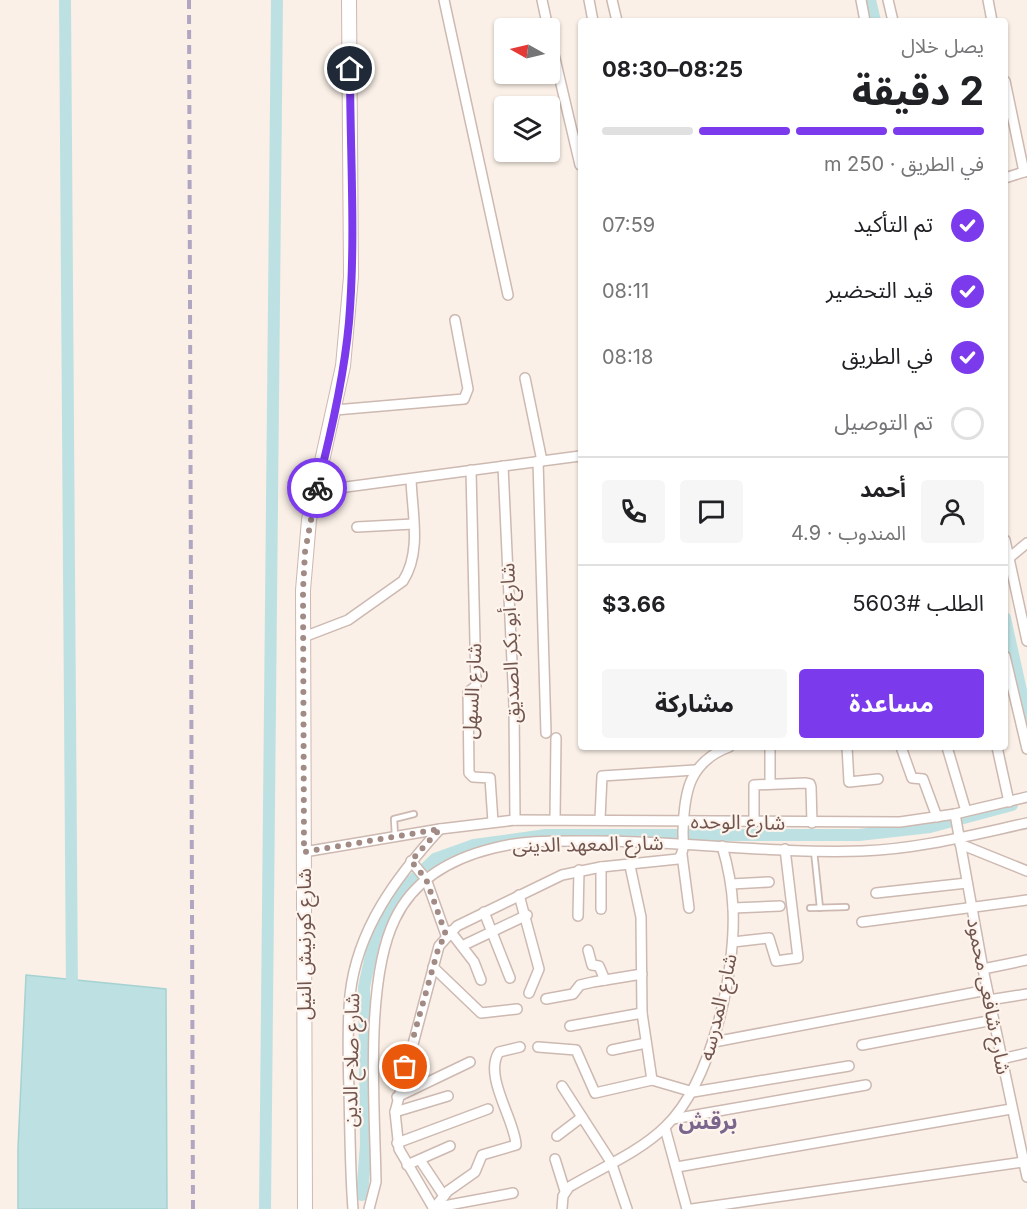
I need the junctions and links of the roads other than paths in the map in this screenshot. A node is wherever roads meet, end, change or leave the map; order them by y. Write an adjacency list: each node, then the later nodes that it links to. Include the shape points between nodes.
1 (349, 0): 23 (main road, شارع كورنيش النيل, via 351,277)
2 (444, 0): 20 (street)
3 (542, 0): 9 (street)
4 (589, 0): 10 (street)
5 (612, 0): 11 (street)
6 (861, 0): 12 (street)
7 (888, 0): 13 (street)
8 (988, 0): 14 (street)
9 (546, 18)
10 (592, 18)
11 (615, 18)
12 (864, 18)
13 (892, 18)
14 (991, 18)
15 (560, 80): 17 (street)
16 (1008, 94): 18 (street)
17 (578, 156)
18 (1026, 172): 19 (street)
19 (1008, 177)
20 (508, 295)
21 (455, 320): 23 (street, via 468,389 464,399)
22 (525, 378): 25 (street)
23 (335, 410): 29 (main road, شارع كورنيش النيل)
24 (578, 456): 25 (street)
25 (540, 461): 26 (street); 38 (street)
26 (503, 466): 27 (street); 58 (street, شارع أبو بكر الصديق)
27 (471, 470): 28 (street); 60 (street, شارع السهل, via 476,686 468,692 469,773 490,778)
28 (411, 478): 29 (street); 30 (street)
29 (316, 491): 35 (main road, شارع كورنيش النيل, via 305,552)
30 (413, 524): 31 (street); 35 (street, via 412,562 403,581 348,620)
31 (357, 526)
32 (1027, 543): 34 (street)
33 (1008, 554): 34 (street)
34 (1009, 558): 36 (street)
35 (301, 638): 71 (main road, شارع كورنيش النيل)
36 (1027, 641)
37 (1008, 669): 40 (street)
38 (546, 733)
39 (556, 738): 56 (street)
40 (1027, 749)
41 (722, 750): 47 (street)
42 (770, 750): 49 (street)
43 (847, 750): 48 (street, via 849,782)
44 (902, 750): 55 (street, via 912,778 923,779)
45 (948, 750): 52 (street)
46 (998, 750): 51 (street)
47 (695, 770): 57 (street, via 602,776); 59 (street)
48 (878, 779)
49 (770, 783): 61 (street, via 753,787); 62 (street, via 810,784)
50 (1027, 797): 51 (street, شارع الوحده)
51 (1009, 802): 52 (street, شارع الوحده)
52 (966, 811): 54 (street, شارع الوحده)
53 (414, 814): 65 (lane, via 394,819)
54 (955, 814): 55 (street, شارع الوحده); 66 (street, شارع شافعى محمود)
55 (937, 817): 62 (street, شارع الوحده, via 873,824)
56 (555, 819): 57 (street, شارع الوحده); 58 (street, شارع الوحده)
57 (600, 819): 59 (street, شارع الوحده)
58 (515, 820): 60 (street, شارع الوحده)
59 (683, 821): 61 (street, شارع الوحده); 67 (street)
60 (493, 822): 64 (street, شارع الوحده)
61 (754, 822): 62 (street, شارع الوحده)
62 (812, 823)
63 (1027, 823): 66 (street, شارع المعهد الدينى)
64 (440, 829): 65 (street, شارع الوحده); 73 (street, شارع صلاح الدين)
65 (395, 837): 71 (street, شارع الوحده)
66 (960, 841): 70 (street, شارع المعهد الدينى, via 887,850); 77 (street); 80 (street, شارع شافعى محمود)
67 (683, 842): 68 (street, شارع المعهد الدينى); 72 (street); 78 (street, شارع المعهد الدينى, via 519,843 470,855)
68 (722, 846): 69 (street, شارع المعهد الدينى); 81 (street, شارع المدرسه)
69 (785, 849): 70 (street, شارع المعهد الدينى); 99 (street, via 798,958 776,961 770,938)
70 (814, 851): 90 (lane)
71 (304, 852): 155 (main road, شارع كورنيش النيل)
72 (682, 855): 74 (street, via 672,861); 87 (street)
73 (411, 861): 78 (street); 156 (street, شارع صلاح الدين, via 367,932 350,992)
74 (630, 866): 75 (street); 105 (street, via 641,916)
75 (601, 867): 76 (street); 92 (street)
76 (579, 870): 83 (street); 95 (street)
77 (1027, 871)
78 (426, 879): 98 (street); 157 (street, شارع المعهد الدينى, via 395,918 381,966 375,1011 376,1182)
79 (769, 882): 81 (street)
80 (967, 883): 82 (street); 91 (street, شارع شافعى محمود)
81 (731, 884): 88 (street, شارع المدرسه)
82 (876, 893)
83 (519, 895): 93 (street); 94 (street)
84 (1027, 900): 91 (street)
85 (780, 906): 88 (street)
86 (846, 907): 90 (lane)
87 (689, 908)
88 (733, 908): 99 (street, شارع المدرسه)
89 (810, 908): 90 (lane)
90 (820, 908)
91 (972, 908): 96 (street); 104 (street, شارع شافعى محمود)
92 (601, 909)
93 (484, 912): 97 (street); 98 (street)
94 (527, 915): 97 (street); 110 (street, via 539,969)
95 (578, 915)
96 (862, 922)
97 (491, 930): 100 (street); 106 (street)
98 (448, 933): 100 (street); 103 (street)
99 (733, 942): 119 (street, شارع المدرسه)
100 (464, 945): 107 (street)
101 (588, 950): 108 (street, via 592,965 599,966)
102 (1027, 960): 104 (street)
103 (433, 967): 114 (street, via 481,1013); 134 (street)
104 (983, 969): 109 (street, شارع شافعى محمود)
105 (642, 974): 108 (street); 115 (street)
106 (510, 978)
107 (481, 980)
108 (605, 980): 112 (street, via 580,986 573,994)
109 (987, 990): 113 (street, شارع شافعى محمود); 119 (street)
110 (529, 993)
111 (1027, 994): 113 (street)
112 (546, 999)
113 (989, 1000): 116 (street, شارع شافعى محمود)
114 (517, 1009)
115 (642, 1013): 117 (street); 118 (street)
116 (993, 1020): 120 (street); 125 (street, شارع شافعى محمود)
117 (570, 1026)
118 (646, 1042): 123 (street); 128 (street)
119 (714, 1042): 132 (street, شارع المدرسه)
120 (862, 1045)
121 (520, 1047): 154 (street, via 499,1052 496,1061 497,1086 516,1146 484,1153 475,1172)
122 (538, 1047): 128 (street, via 576,1050 595,1093)
123 (612, 1050)
124 (1027, 1053): 125 (street)
125 (1001, 1059): 137 (street, شارع شافعى محمود)
126 (470, 1062): 131 (street)
127 (849, 1066): 132 (street)
128 (652, 1080): 132 (street)
129 (866, 1085): 140 (street)
130 (562, 1086): 139 (street)
131 (412, 1090): 134 (street); 135 (street)
132 (693, 1092): 140 (street, شارع المدرسه)
133 (448, 1096): 135 (street)
134 (397, 1097): 138 (street)
135 (418, 1105): 138 (street)
136 (488, 1109): 143 (street)
137 (1011, 1109): 148 (street, شارع شافعى محمود); 150 (street)
138 (394, 1112): 143 (street)
139 (582, 1118): 142 (street); 147 (street)
140 (674, 1119): 141 (street, شارع المدرسه)
141 (665, 1128): 147 (street, شارع المدرسه); 150 (street)
142 (557, 1136)
143 (398, 1143): 149 (street)
144 (450, 1146): 146 (street)
145 (555, 1159): 152 (street)
146 (420, 1160): 149 (street); 154 (street)
147 (611, 1162): 152 (street, شارع المدرسه); 160 (street)
148 (1023, 1162): 151 (street, شارع شافعى محمود); 162 (street)
149 (407, 1165): 158 (street)
150 (677, 1167): 161 (street)
151 (1027, 1177)
152 (565, 1191): 159 (street)
153 (513, 1193): 158 (street)
154 (444, 1196): 158 (street)
155 (305, 1209)
156 (353, 1209)
157 (369, 1209)
158 (433, 1209)
159 (562, 1209)
160 (627, 1209)
161 (687, 1209)
162 (692, 1209)

